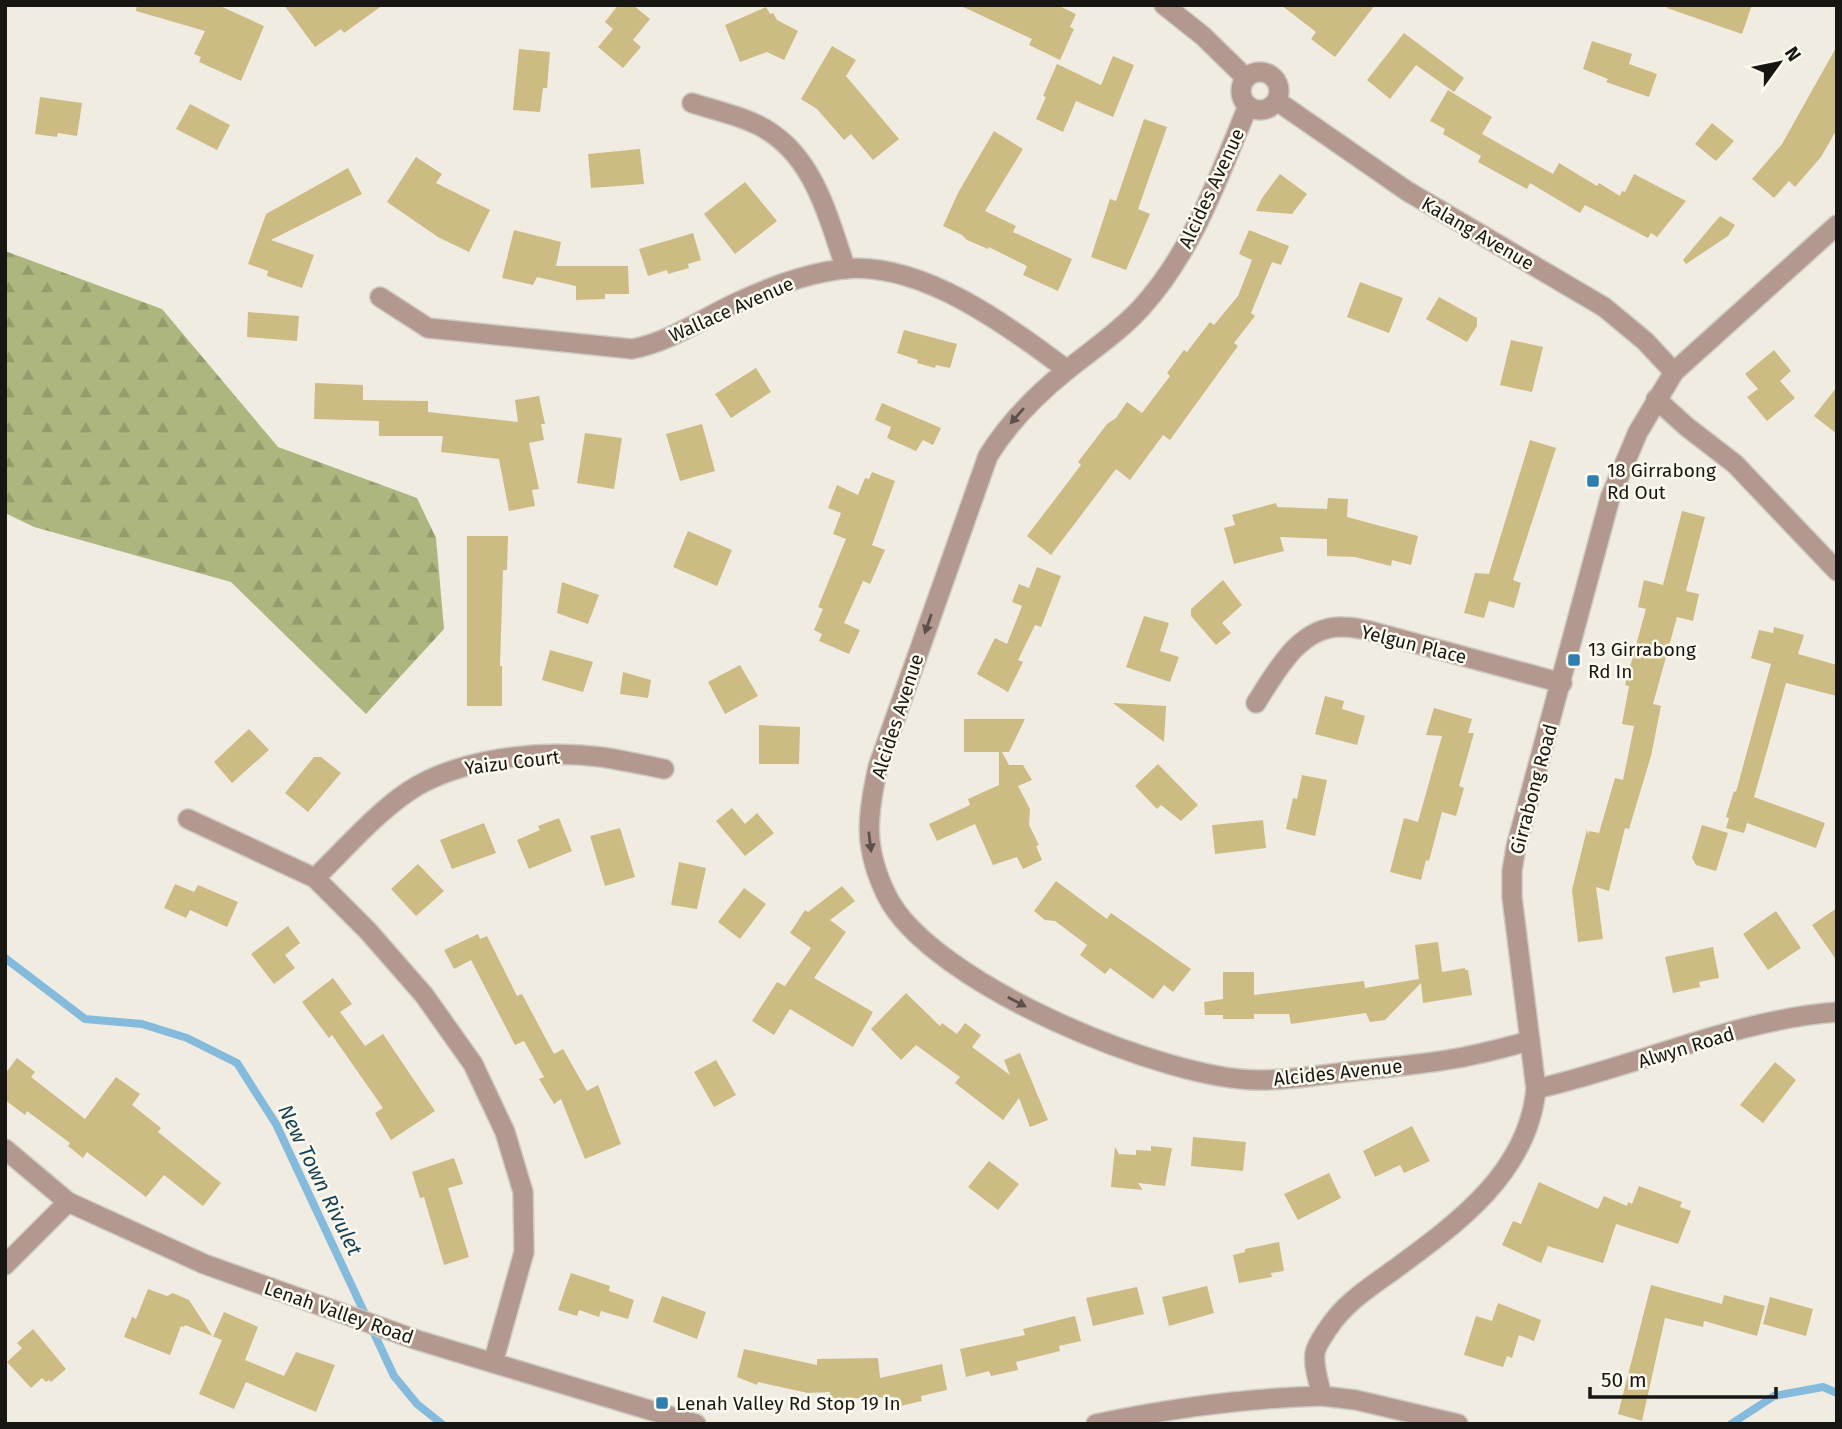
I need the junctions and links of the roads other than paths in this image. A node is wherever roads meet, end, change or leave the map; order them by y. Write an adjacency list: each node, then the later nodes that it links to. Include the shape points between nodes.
1 (1164, 5): 2 (street)
2 (1246, 78): 3 (street, via 1263,72 1274,78 1279,89); 5 (street, via 1241,96)
3 (1277, 101): 5 (street, via 1267,110); 10 (street, Kalang Avenue, via 1407,191 1604,307)
4 (692, 103): 7 (street, via 757,124 793,149 818,190)
5 (1248, 106): 9 (street, Alcides Avenue, via 1192,235 1171,269 1142,308)
6 (1837, 225): 10 (street, Girrabong Road)
7 (846, 269): 8 (street, Wallace Avenue, via 772,288 651,346 632,349 428,328); 9 (street, Wallace Avenue, via 901,276 945,291 1018,333)
8 (380, 298)
9 (1067, 370): 19 (street, Alcides Avenue, one-way to 19, via 1030,401 988,456 878,766 868,835 887,896 899,914 948,960 1035,1012 1172,1065 1219,1075 1261,1080 1325,1074 1459,1058)
10 (1674, 372): 11 (street, Girrabong Road)
11 (1656, 399): 12 (street, via 1735,464); 13 (street, Girrabong Road, via 1610,498)
12 (1837, 571)
13 (1562, 683): 14 (street, Yelgun Place, via 1342,626 1304,640); 19 (street, Girrabong Road, via 1512,871)
14 (1256, 703)
15 (664, 769): 17 (street, Yaizu Court, via 566,755 459,768 408,792)
16 (188, 819): 17 (street)
17 (315, 878): 24 (street, via 424,995 473,1064 505,1132 523,1192 524,1252)
18 (1837, 1012): 20 (street, Alwyn Road, via 1759,1025)
19 (1530, 1041): 20 (street, Girrabong Road)
20 (1536, 1089): 25 (street, Girrabong Road, via 1527,1132 1485,1194 1333,1320 1315,1353)
21 (5, 1149): 22 (street, Lenah Valley Road)
22 (68, 1202): 23 (street); 24 (street, Lenah Valley Road, via 204,1264)
23 (5, 1265)
24 (493, 1363): 26 (street, Lenah Valley Road)
25 (1322, 1396): 27 (street, via 1210,1404); 28 (street)
26 (696, 1424)
27 (1096, 1424)
28 (1458, 1424)

